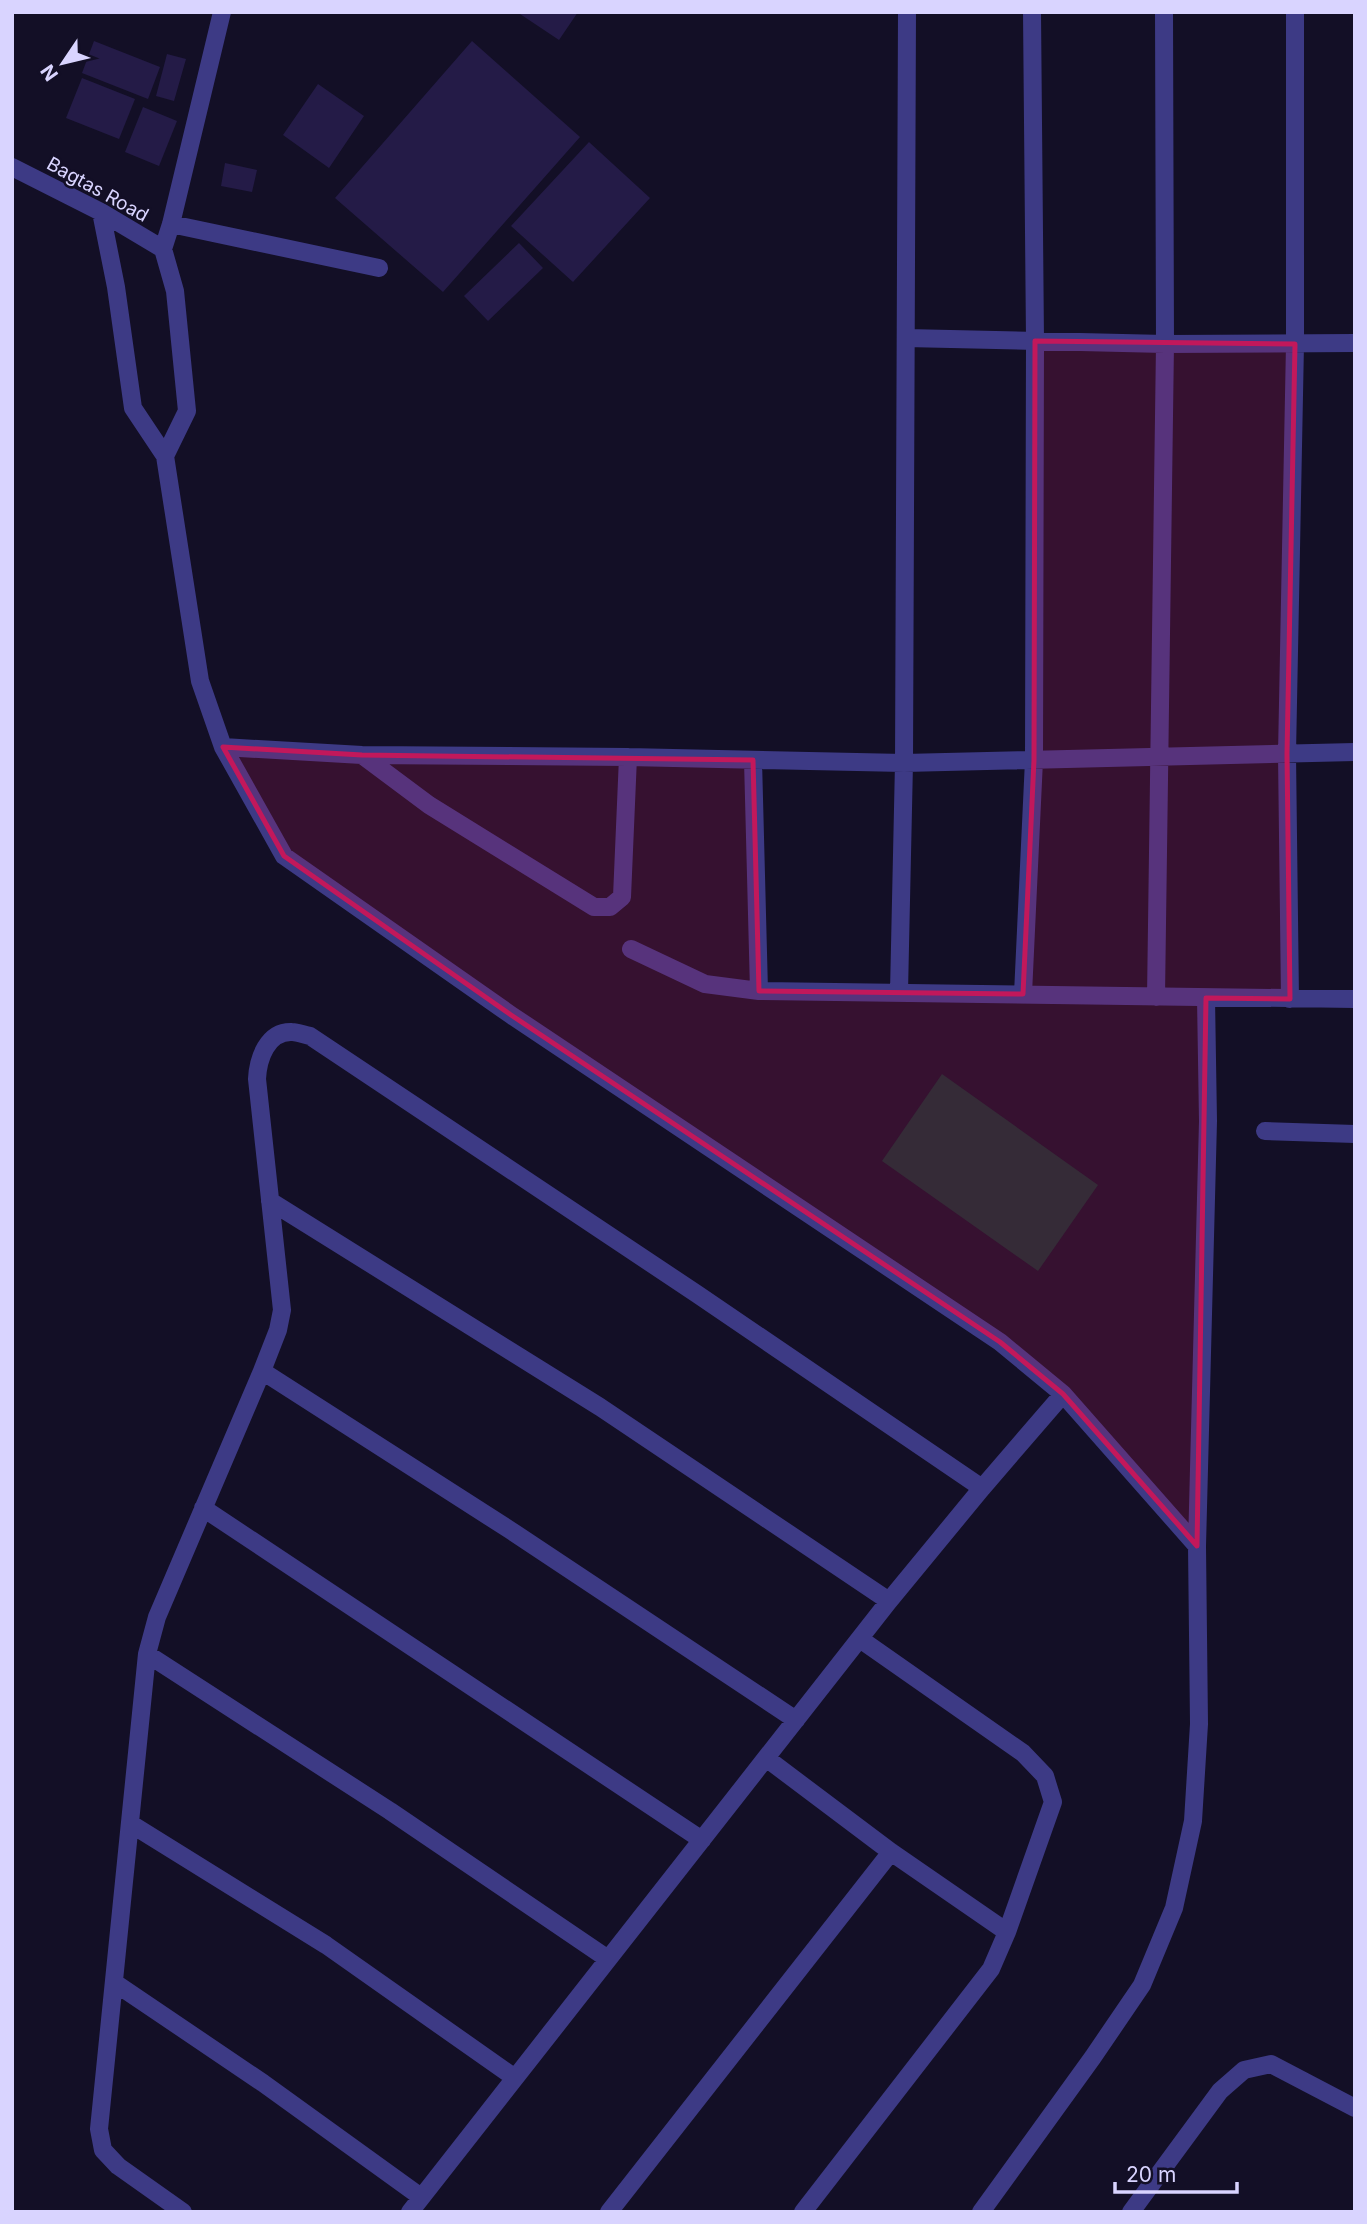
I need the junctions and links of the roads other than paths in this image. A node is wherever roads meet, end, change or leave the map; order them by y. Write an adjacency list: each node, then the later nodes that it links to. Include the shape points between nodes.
1 (222, 12): 8 (street)
2 (907, 12): 11 (street)
3 (1032, 12): 12 (street)
4 (1164, 12): 14 (street)
5 (1295, 12): 15 (street)
6 (12, 167): 7 (street, Bagtas Road)
7 (101, 212): 9 (street, Bagtas Road); 16 (street, via 132,408)
8 (171, 224): 9 (street); 10 (street)
9 (163, 249): 16 (street, via 175,292 187,411)
10 (379, 268)
11 (906, 338): 12 (street); 25 (street)
12 (1035, 341): 14 (street); 24 (street)
13 (1355, 343): 15 (street)
14 (1165, 344): 15 (street); 22 (street)
15 (1295, 344): 19 (street)
16 (165, 457): 17 (street, via 200,681)
17 (223, 747): 20 (street); 38 (street, via 284,856 511,1015 1000,1342)
18 (1355, 752): 19 (street)
19 (1287, 754): 22 (street); 32 (street)
20 (362, 755): 21 (street); 21 (street, via 429,805 594,907 611,907 622,897)
21 (628, 757): 23 (street)
22 (1158, 757): 24 (street); 30 (street)
23 (753, 760): 25 (street); 27 (street)
24 (1034, 760): 25 (street); 29 (street)
25 (904, 763): 28 (street)
26 (631, 949): 27 (street, via 705,984)
27 (759, 991): 28 (street)
28 (899, 992): 29 (street)
29 (1023, 994): 30 (street)
30 (1156, 997): 31 (street)
31 (1206, 998): 32 (street); 41 (street, via 1208,1122)
32 (1290, 999): 33 (street)
33 (1355, 999)
34 (1265, 1131): 35 (street)
35 (1355, 1135)
36 (270, 1201): 37 (street, via 282,1310); 39 (street, via 258,1062 276,1037 290,1032 310,1036); 42 (street, via 600,1407)
37 (262, 1371): 40 (street); 45 (street)
38 (1063, 1394): 39 (street); 41 (street)
39 (982, 1488): 42 (street)
40 (203, 1508): 44 (street); 48 (street)
41 (1197, 1546): 60 (street, via 1199,1724 1193,1821 1174,1908 1142,1985)
42 (889, 1601): 43 (street)
43 (860, 1639): 45 (street); 50 (street, via 1023,1753 1045,1776 1053,1802)
44 (147, 1654): 47 (street); 51 (street)
45 (796, 1720): 46 (street)
46 (766, 1758): 48 (street); 49 (street)
47 (131, 1824): 52 (street); 53 (street, via 326,1945)
48 (702, 1840): 51 (street)
49 (891, 1852): 50 (street); 58 (street)
50 (1007, 1932): 59 (street, via 992,1969)
51 (608, 1959): 53 (street)
52 (115, 1983): 55 (street); 56 (street, via 99,2129 103,2150)
53 (514, 2078): 55 (street)
54 (1355, 2108): 61 (street, via 1271,2064 1244,2070 1220,2091)
55 (421, 2197): 57 (street)
56 (183, 2212)
57 (410, 2212)
58 (609, 2212)
59 (803, 2212)
60 (981, 2212)
61 (1131, 2212)

